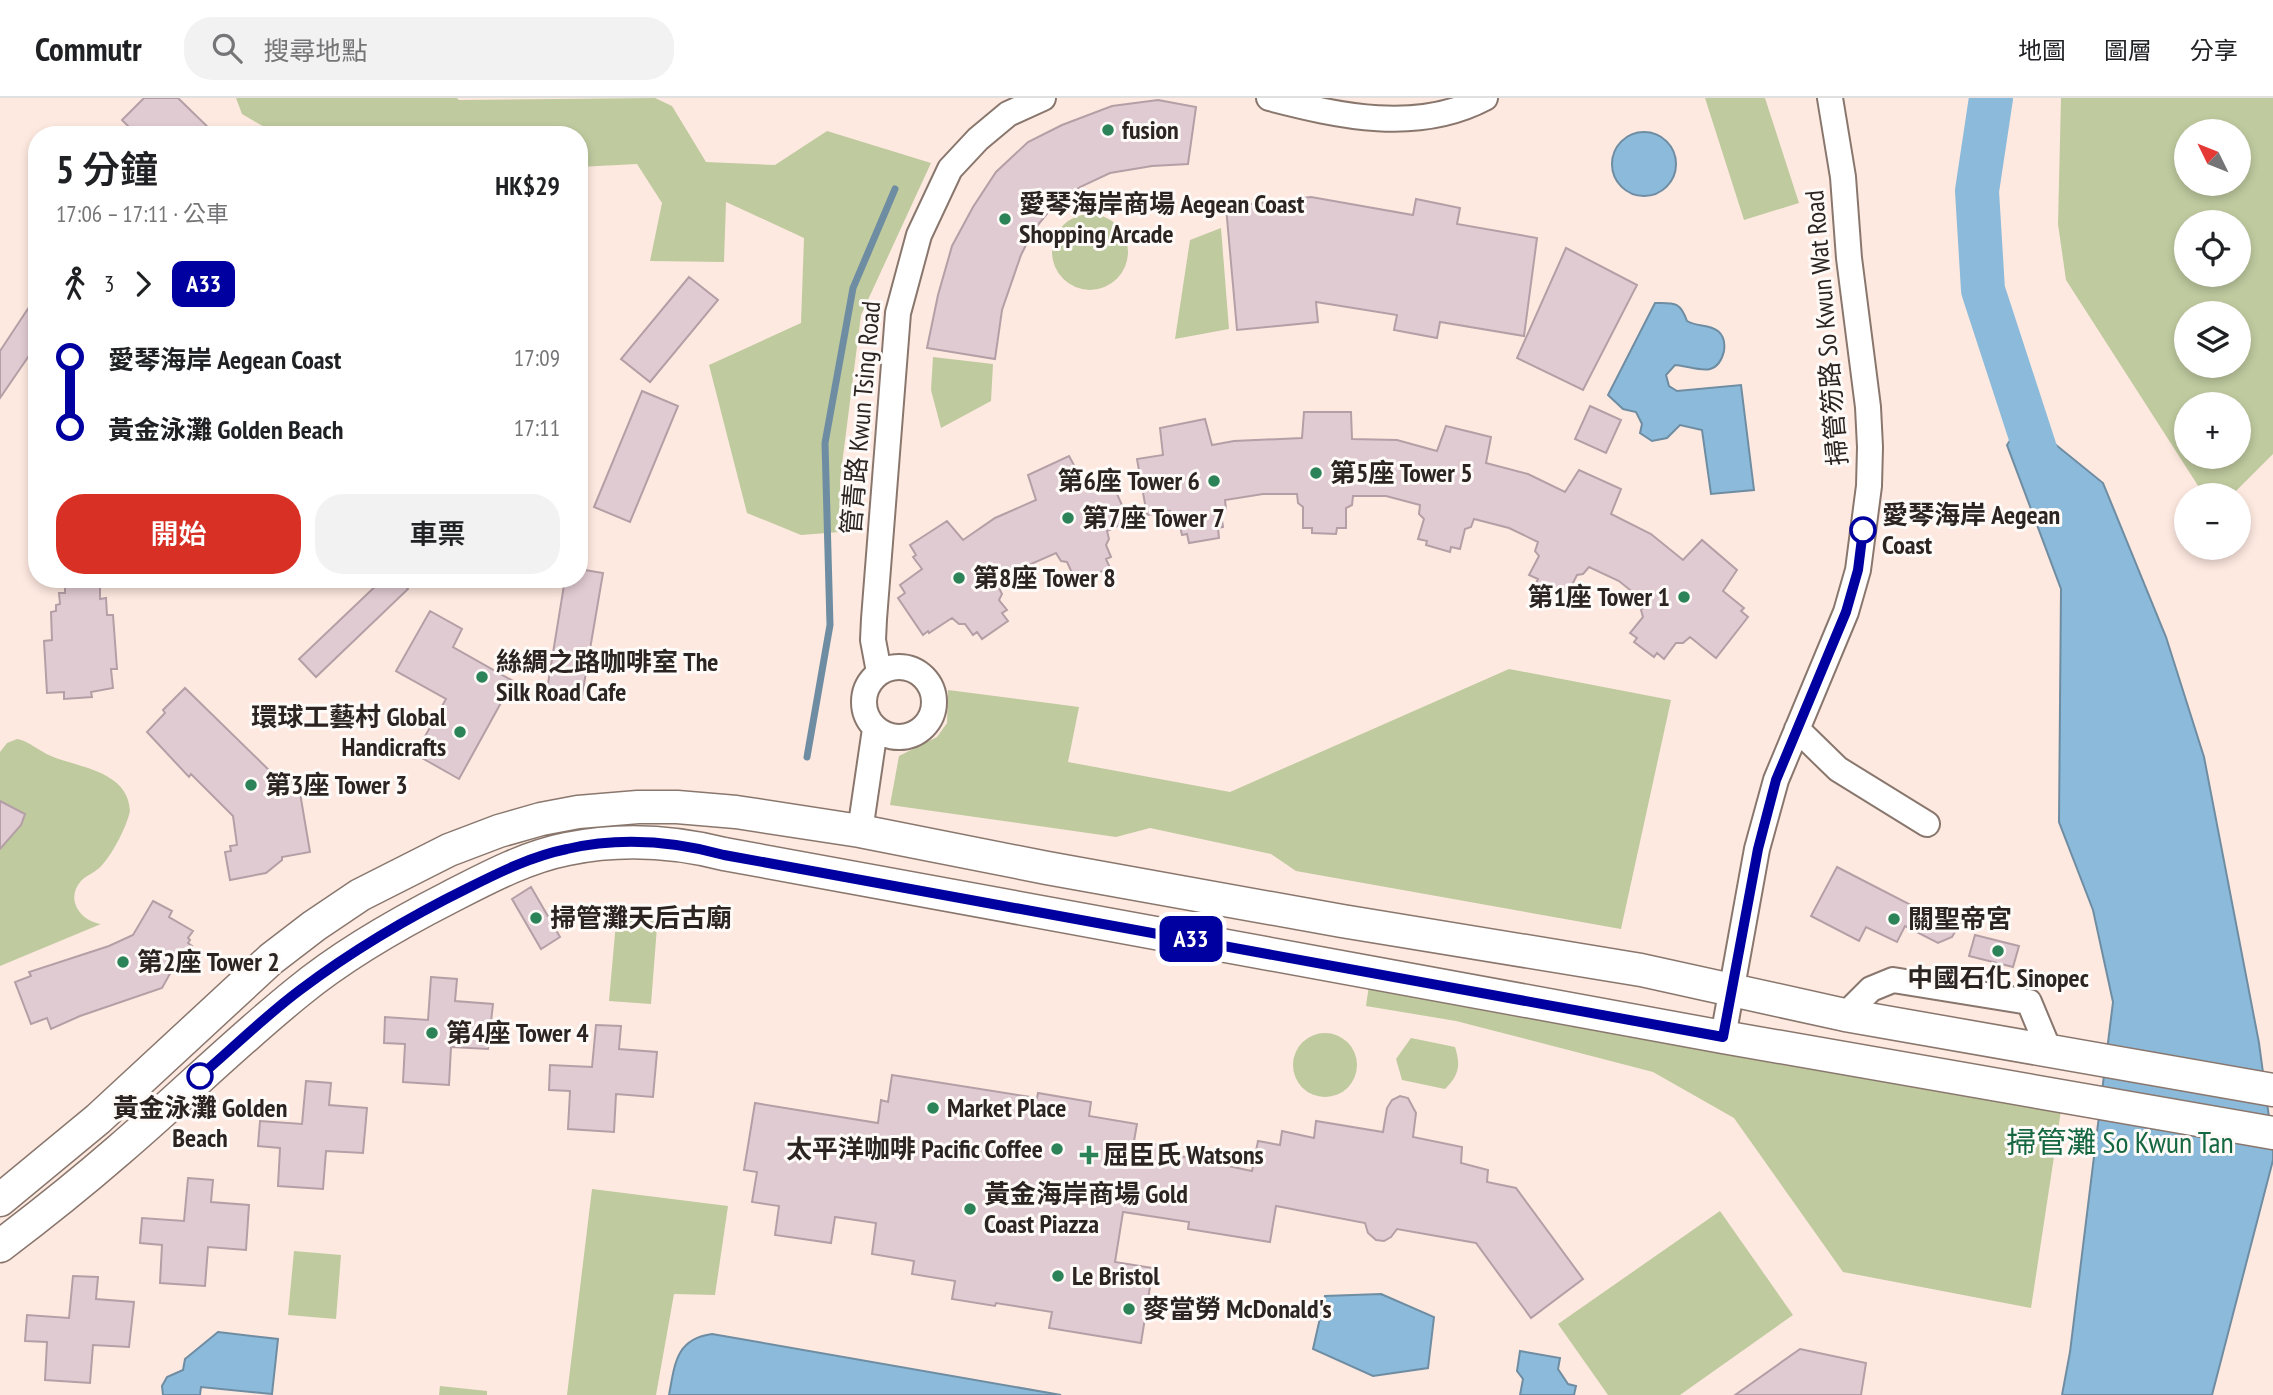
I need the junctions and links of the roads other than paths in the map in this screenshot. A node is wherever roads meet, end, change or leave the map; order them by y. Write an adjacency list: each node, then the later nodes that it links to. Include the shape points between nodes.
1 (1043, 98): 5 (street, 管青路 Kwun Tsing Road, via 1008,114 950,169 919,235 905,280 898,313 874,618)
2 (1269, 98): 3 (street, via 1335,114 1399,120 1452,111)
3 (1485, 98)
4 (1830, 98): 7 (street, 掃管笏路 So Kwun Wat Road, via 1868,407 1869,486 1858,570 1846,612)
5 (879, 672): 6 (street, via 864,700); 6 (street, via 891,667 914,670 924,677 934,710 929,721 910,736 886,735)
6 (876, 729): 9 (street)
7 (1797, 729): 8 (street, via 1838,769); 10 (street, 掃管笏路 So Kwun Wat Road, via 1776,780 1758,849)
8 (1927, 824)
9 (860, 831): 10 (main road); 16 (main road, via 736,811 638,807 541,819 449,850 360,895 271,959 98,1119)
10 (1733, 989): 11 (main road); 12 (street, 掃管笏路 So Kwun Wat Road)
11 (1845, 1015): 13 (main road); 13 (street, via 1871,989 1893,979 2029,1002)
12 (1723, 1037): 15 (main road); 17 (main road, via 696,847 642,842 569,848 504,870 360,947 299,991 121,1149)
13 (2058, 1052): 14 (main road)
14 (2273, 1090)
15 (2273, 1133)
16 (0, 1200)
17 (0, 1246)

